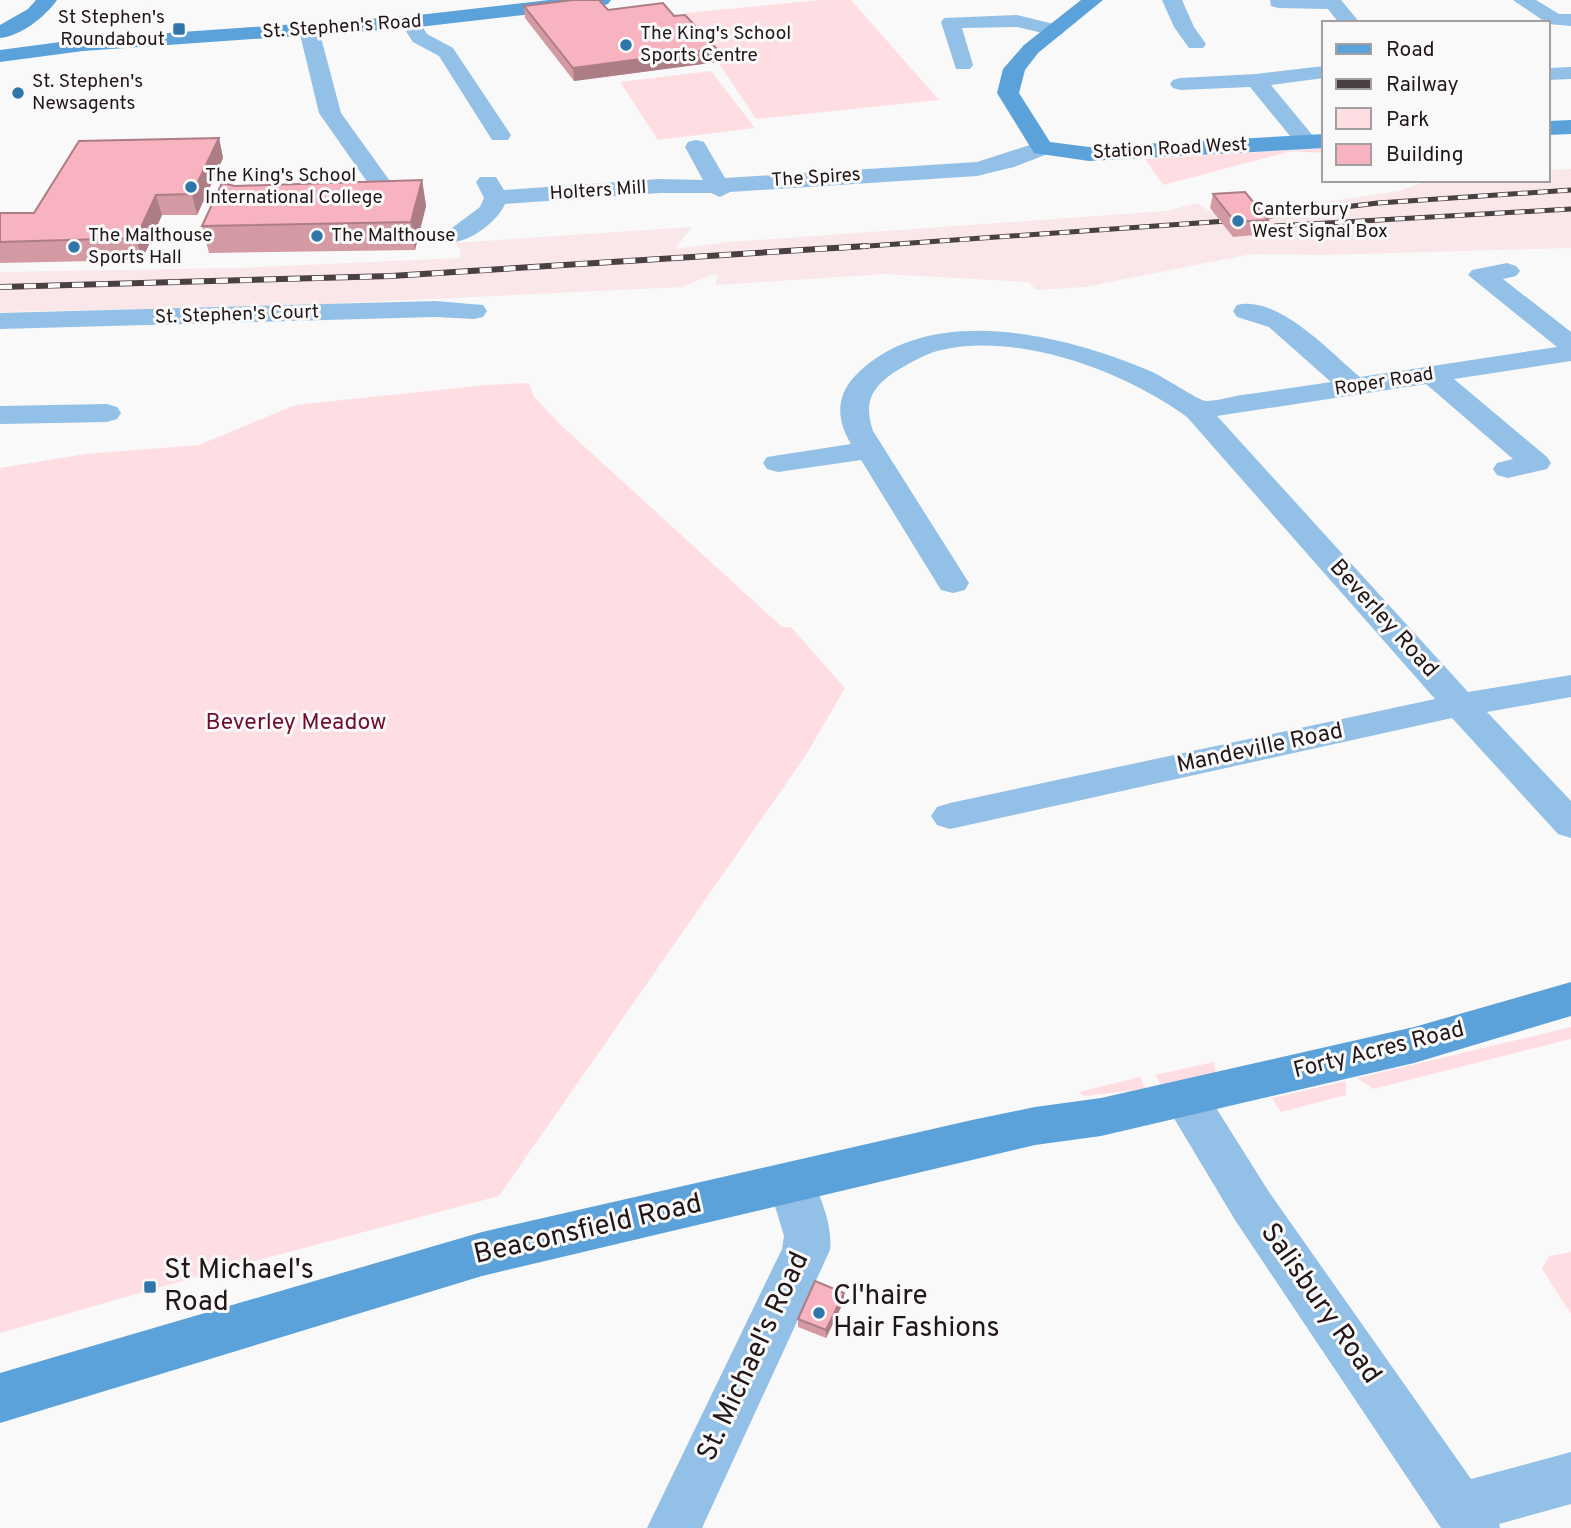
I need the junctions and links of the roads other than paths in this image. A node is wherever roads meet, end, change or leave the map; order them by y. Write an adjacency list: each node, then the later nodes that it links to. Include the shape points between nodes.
1 (601, 0): 9 (main road, St. Stephen's Road)
2 (1093, 0): 11 (main road)
3 (1523, 0): 7 (street, via 1555,20)
4 (1172, 2): 14 (street)
5 (1278, 2): 8 (street, via 1333,3)
6 (45, 3): 12 (main road); 13 (main road)
7 (1571, 20)
8 (1347, 21)
9 (410, 22): 10 (main road, St. Stephen's Road); 25 (street, via 420,38 446,52 497,131)
10 (309, 30): 15 (main road, St. Stephen's Road); 30 (street, via 330,113 380,184 363,200)
11 (1055, 30): 17 (street, via 1017,21 951,22); 28 (main road, via 1014,69 1008,93)
12 (1, 32): 13 (main road, St. Stephen's Road, via 23,30)
13 (47, 36): 15 (main road, St. Stephen's Road); 16 (main road, St. Stephen's Road, via 43,46)
14 (1196, 44)
15 (83, 45): 16 (main road, St. Stephen's Road)
16 (10, 56)
17 (963, 65)
18 (1322, 72): 21 (street)
19 (1550, 74): 20 (street)
20 (1571, 74)
21 (1256, 80): 22 (street); 26 (street)
22 (1180, 83)
23 (1571, 127): 24 (main road)
24 (1550, 128)
25 (471, 130)
26 (1315, 141): 28 (main road, Station Road West, via 1089,154)
27 (696, 147): 29 (street)
28 (1042, 148): 29 (street, The Spires, via 1006,163 920,179)
29 (712, 187): 31 (street, Holters Mill, via 492,190 490,211)
30 (322, 201)
31 (452, 237)
32 (1507, 271): 36 (street, via 1481,275)
33 (474, 311): 35 (street, St. Stephen's Court)
34 (1246, 311): 39 (street, via 1278,320)
35 (0, 321)
36 (1571, 345)
37 (1571, 353): 38 (street, Roper Road)
38 (1431, 374): 39 (street, Roper Road); 45 (street, via 1536,463)
39 (1354, 387): 40 (street, Roper Road)
40 (1198, 411): 43 (street, via 1179,395 1090,358 1016,341 963,339 915,350 860,387 851,412); 48 (street, Beverley Road)
41 (107, 413): 42 (street)
42 (0, 415)
43 (869, 450): 44 (street); 46 (street)
44 (778, 463)
45 (1508, 470)
46 (953, 583)
47 (1571, 686): 48 (street, Mandeville Road)
48 (1460, 705): 49 (street, Mandeville Road); 50 (street, Beverley Road)
49 (950, 816)
50 (1571, 825)
51 (1571, 999): 52 (main road, Forty Acres Road, via 1414,1045)
52 (1185, 1097): 53 (main road, Beaconsfield Road, via 1101,1117 1035,1126); 56 (street, Salisbury Road, via 1252,1206)
53 (791, 1183): 54 (main road, Beaconsfield Road, via 482,1254); 57 (street, St. Michael's Road, via 808,1236 806,1250)
54 (0, 1398)
55 (1571, 1478): 56 (street, Salisbury Road)
56 (1467, 1518)
57 (674, 1528)

